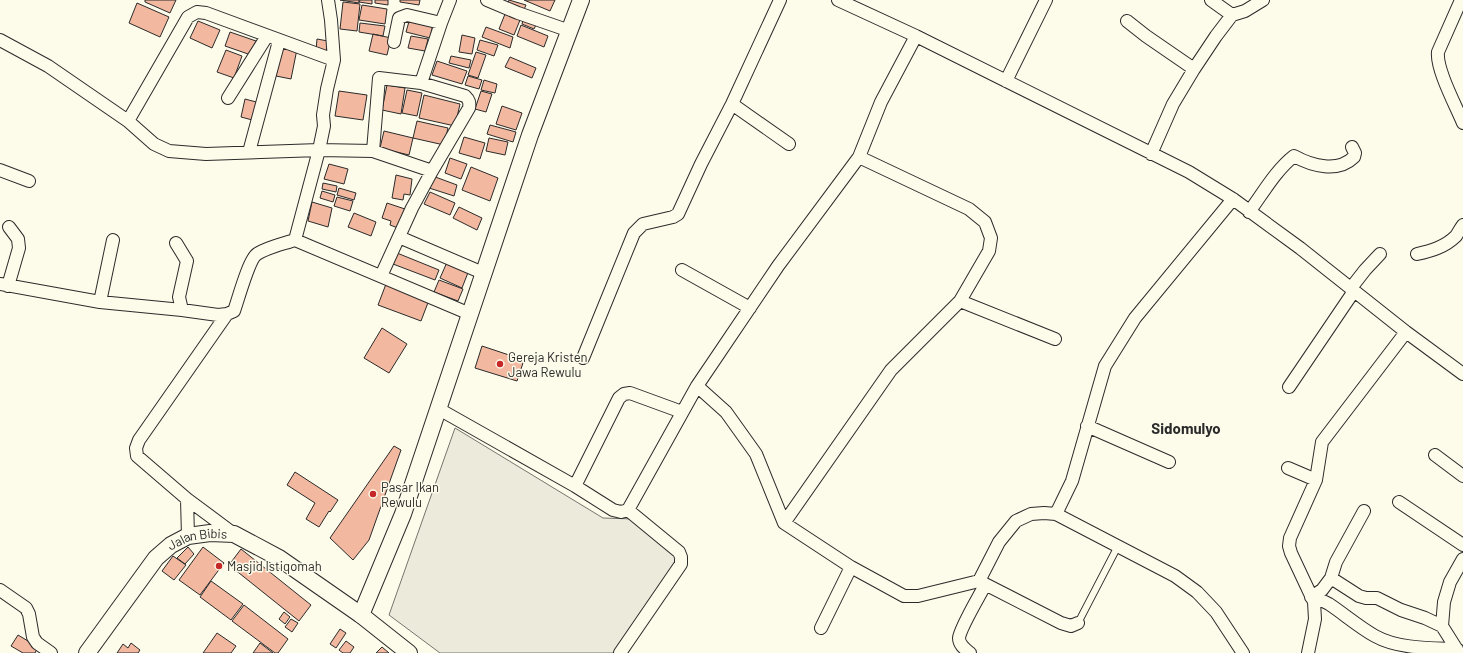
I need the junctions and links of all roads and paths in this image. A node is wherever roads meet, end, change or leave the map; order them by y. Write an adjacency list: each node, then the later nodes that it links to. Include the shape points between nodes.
1 (328, 0): 21 (street)
2 (450, 0): 14 (street)
3 (486, 0): 15 (street)
4 (581, 0): 15 (main road)
5 (780, 0): 26 (street)
6 (838, 0): 11 (street)
7 (1046, 0): 23 (street)
8 (1211, 0): 12 (street)
9 (1263, 0): 12 (street, via 1245,11)
10 (1461, 0): 28 (street, via 1437,57)
11 (858, 5): 17 (street)
12 (1232, 15): 22 (street)
13 (1127, 21): 22 (street)
14 (440, 23): 20 (street, via 403,16 399,18); 24 (street)
15 (570, 31): 50 (main road, via 530,135)
16 (266, 36): 19 (street); 25 (street); 27 (street, via 206,13 197,12 188,17)
17 (916, 36): 23 (street); 35 (street, via 881,102)
18 (0, 40): 27 (street, via 48,66)
19 (279, 41): 21 (street); 33 (street)
20 (394, 42)
21 (334, 60): 31 (street, via 327,89)
22 (1194, 68): 34 (street, via 1173,104)
23 (1006, 81): 34 (street)
24 (421, 83): 32 (street, via 379,78); 37 (street, via 465,96 470,103)
25 (228, 98)
26 (732, 104): 29 (street); 62 (street, via 678,214 643,224 634,233)
27 (128, 121): 33 (street, via 154,144 169,150 206,154)
28 (1463, 123)
29 (789, 144)
30 (1352, 147): 40 (street, via 1354,157 1341,166 1322,167 1294,156 1280,170)
31 (319, 150): 32 (street); 33 (street); 45 (street)
32 (373, 151): 37 (street)
33 (249, 152)
34 (1151, 154): 39 (street, via 1189,172)
35 (859, 157): 54 (street, via 969,209 985,222 991,238 989,251); 56 (street)
36 (0, 170): 38 (street)
37 (432, 171): 43 (street)
38 (29, 180)
39 (1233, 199): 40 (street); 68 (street, via 1135,318 1119,342 1105,366)
40 (1249, 212): 53 (street, via 1300,248)
41 (1463, 225): 48 (street, via 1456,236 1445,244)
42 (8, 227): 52 (street, via 18,238 18,248)
43 (399, 237): 50 (street); 51 (street)
44 (113, 240): 55 (street)
45 (296, 240): 51 (street); 58 (street, via 256,254 234,311)
46 (176, 243): 57 (street, via 187,261 179,297)
47 (1380, 254): 53 (street, via 1365,270)
48 (1417, 254)
49 (682, 270): 56 (street)
50 (483, 273): 59 (main road)
51 (381, 276): 59 (street)
52 (4, 285): 55 (street)
53 (1352, 290): 60 (street); 65 (street)
54 (960, 301): 61 (street); 80 (street, via 891,370)
55 (100, 302): 57 (street)
56 (750, 308): 64 (street)
57 (182, 310): 58 (street)
58 (227, 314): 75 (street, via 136,448 137,456)
59 (470, 314): 66 (main road)
60 (1406, 332): 63 (street); 73 (street, via 1322,442)
61 (1055, 339)
62 (583, 358)
63 (1463, 374)
64 (697, 386): 67 (street); 80 (street, via 726,412 756,454)
65 (1289, 388)
66 (437, 408): 74 (street); 91 (main road, via 403,514)
67 (682, 412): 74 (street, via 630,393 624,394 619,398); 77 (street)
68 (1087, 426): 70 (street); 79 (street, via 1072,481)
69 (1435, 455): 72 (street)
70 (1170, 462)
71 (1288, 468): 73 (street)
72 (1463, 476)
73 (1316, 480): 90 (street, via 1290,538 1289,546)
74 (575, 486): 77 (street, via 613,510)
75 (187, 499): 81 (street); 82 (street)
76 (1399, 502): 83 (street)
77 (628, 510): 99 (street, via 682,557 676,573)
78 (1364, 511): 87 (street, via 1336,562)
79 (1056, 514): 84 (street); 88 (street, via 1031,514 1016,521 999,542)
80 (784, 523): 86 (street)
81 (234, 534): 82 (main road, Jalan Bibis, via 210,533); 91 (main road, Jalan Bibis, via 279,558)
82 (188, 536): 97 (main road, Jalan Bibis, via 171,545 156,558)
83 (1463, 545)
84 (1118, 546): 92 (lane); 101 (street, via 1175,576 1197,592 1216,612)
85 (1463, 559): 93 (street, via 1448,589)
86 (852, 567): 88 (street, via 904,596 918,596); 94 (street)
87 (1331, 578): 90 (street); 93 (street, via 1359,596 1377,598)
88 (982, 583): 92 (street, via 1061,623 1071,626); 100 (street, via 959,638 960,644)
89 (0, 590): 96 (street, via 26,608 33,637)
90 (1313, 599): 95 (street, via 1329,604 1375,637 1420,648); 102 (street, via 1314,619)
91 (361, 615): 98 (main road, Jalan Bibis)
92 (1078, 622)
93 (1442, 626): 95 (street)
94 (821, 628)
95 (1458, 651)
96 (51, 653)
97 (87, 653)
98 (409, 653)
99 (620, 653)
100 (970, 653)
101 (1243, 653)
102 (1308, 653)

